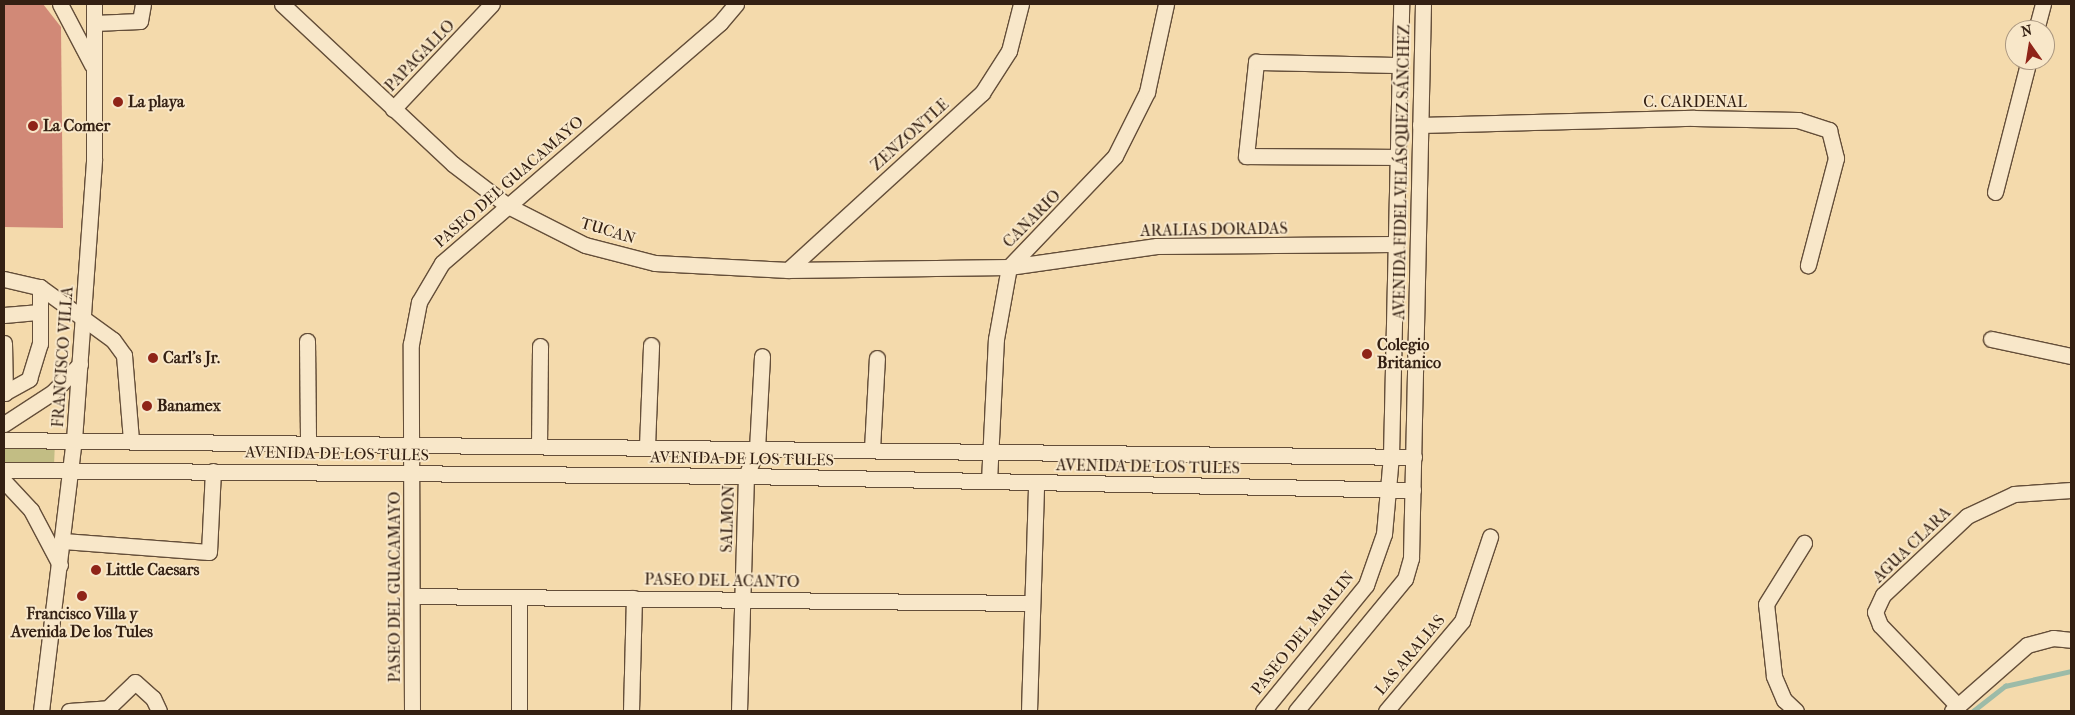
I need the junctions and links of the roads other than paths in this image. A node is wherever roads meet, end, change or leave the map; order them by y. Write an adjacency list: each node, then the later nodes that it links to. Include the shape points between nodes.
1 (60, 4): 15 (street)
2 (94, 4): 13 (street, FRANCISCO VILLA)
3 (143, 4): 13 (street, via 140,21)
4 (282, 4): 17 (street, TUCAN)
5 (492, 4): 17 (street, PAPAGALLO)
6 (736, 4): 21 (street, PASEO DEL GUACAMAYO, via 720,23)
7 (1021, 4): 25 (street, ZENZONTLE, via 1008,51 982,93)
8 (1166, 4): 24 (street, CANARIO, via 1147,92 1115,156)
9 (1400, 4): 14 (street, AVENIDA FIDEL VELÁSQUEZ SÁNCHEZ)
10 (1422, 4): 18 (street, AVENIDA FIDEL VELÁSQUEZ SÁNCHEZ)
11 (2043, 4): 12 (street)
12 (2039, 20)
13 (94, 23): 15 (street, FRANCISCO VILLA)
14 (1399, 65): 19 (street, AVENIDA FIDEL VELÁSQUEZ SÁNCHEZ); 19 (street, via 1256,62 1246,156)
15 (94, 70): 30 (street, FRANCISCO VILLA, via 94,159)
16 (2026, 70): 20 (street)
17 (393, 109): 21 (street, TUCAN)
18 (1420, 125): 23 (street, C. CARDENAL, via 1694,118 1798,120 1829,130 1836,158); 53 (street, AVENIDA FIDEL VELÁSQUEZ SÁNCHEZ)
19 (1397, 157): 22 (street, AVENIDA FIDEL VELÁSQUEZ SÁNCHEZ)
20 (1995, 192)
21 (508, 206): 25 (street, TUCAN, via 585,246 655,263); 46 (street, PASEO DEL GUACAMAYO, via 442,263 419,302 411,344)
22 (1393, 244): 24 (street, ARALIAS DORADAS, via 1157,246); 52 (street, AVENIDA FIDEL VELÁSQUEZ SÁNCHEZ)
23 (1808, 265)
24 (1009, 267): 25 (street, TUCAN); 51 (street, CANARIO, via 996,339)
25 (788, 270)
26 (4, 279): 27 (street)
27 (40, 287): 28 (street); 30 (street)
28 (40, 312): 29 (street); 40 (street, via 40,344 29,379)
29 (4, 315)
30 (83, 318): 39 (street, FRANCISCO VILLA); 44 (street, via 113,340 124,355)
31 (1991, 339): 37 (street)
32 (307, 341): 45 (street)
33 (4, 343): 40 (street)
34 (652, 345): 48 (street)
35 (540, 346): 47 (street)
36 (762, 356): 49 (street, SALMON)
37 (2071, 356)
38 (877, 358): 50 (street)
39 (80, 364): 41 (street, via 54,392); 43 (street, FRANCISCO VILLA)
40 (4, 393)
41 (4, 424)
42 (4, 440): 43 (street, AVENIDA DE LOS TULES)
43 (74, 440): 44 (street, AVENIDA DE LOS TULES); 54 (street, FRANCISCO VILLA)
44 (131, 440): 45 (street, AVENIDA DE LOS TULES)
45 (308, 443): 46 (street, AVENIDA DE LOS TULES)
46 (413, 444): 47 (street, AVENIDA DE LOS TULES); 57 (street, PASEO DEL GUACAMAYO)
47 (539, 446): 48 (street, AVENIDA DE LOS TULES)
48 (647, 446): 49 (street, AVENIDA DE LOS TULES)
49 (757, 449): 50 (street, AVENIDA DE LOS TULES); 58 (street, SALMON)
50 (872, 450): 51 (street, AVENIDA DE LOS TULES)
51 (991, 450): 52 (street, AVENIDA DE LOS TULES); 60 (street, CANARIO)
52 (1392, 456): 53 (street, AVENIDA DE LOS TULES); 62 (street, AVENIDA FIDEL VELÁSQUEZ SÁNCHEZ)
53 (1414, 457): 63 (street, AVENIDA FIDEL VELÁSQUEZ SÁNCHEZ)
54 (72, 469): 55 (street, AVENIDA DE LOS TULES); 56 (street, AVENIDA DE LOS TULES); 66 (street, FRANCISCO VILLA)
55 (4, 470)
56 (213, 470): 57 (street, AVENIDA DE LOS TULES); 66 (street, via 209,552)
57 (413, 472): 58 (street, AVENIDA DE LOS TULES); 69 (street, PASEO DEL GUACAMAYO)
58 (746, 476): 60 (street, AVENIDA DE LOS TULES); 72 (street, SALMON)
59 (4, 481): 68 (street, via 31,510)
60 (989, 481): 61 (street, AVENIDA DE LOS TULES)
61 (1036, 482): 62 (street, AVENIDA DE LOS TULES); 73 (street)
62 (1389, 490): 63 (street, AVENIDA DE LOS TULES); 85 (street, PASEO DEL MARLIN, via 1376,566 1366,585)
63 (1413, 490): 86 (street, via 1411,558 1405,579)
64 (2071, 490): 75 (street, AGUA CLARA, via 2014,494 1967,516 1883,595 1875,612 1880,626)
65 (1490, 537): 87 (street, LAS ARALIAS, via 1462,620)
66 (63, 541): 68 (street, FRANCISCO VILLA)
67 (1804, 543): 88 (street, via 1766,604 1774,676 1784,700)
68 (60, 565): 77 (street, FRANCISCO VILLA)
69 (412, 596): 70 (street, PASEO DEL ACANTO); 80 (street, PASEO DEL GUACAMAYO)
70 (519, 597): 71 (street, PASEO DEL ACANTO); 81 (street)
71 (634, 598): 72 (street, PASEO DEL ACANTO); 82 (street)
72 (743, 599): 73 (street, PASEO DEL ACANTO); 83 (street, SALMON)
73 (1032, 603): 84 (street)
74 (2071, 640): 75 (street, via 2053,638 2028,645)
75 (1954, 708)
76 (110, 710): 78 (street); 79 (street, via 135,682 153,698)
77 (40, 711)
78 (69, 711)
79 (159, 711)
80 (412, 711)
81 (519, 711)
82 (632, 711)
83 (739, 711)
84 (1028, 711)
85 (1263, 711)
86 (1296, 711)
87 (1386, 711)
88 (1796, 711)

